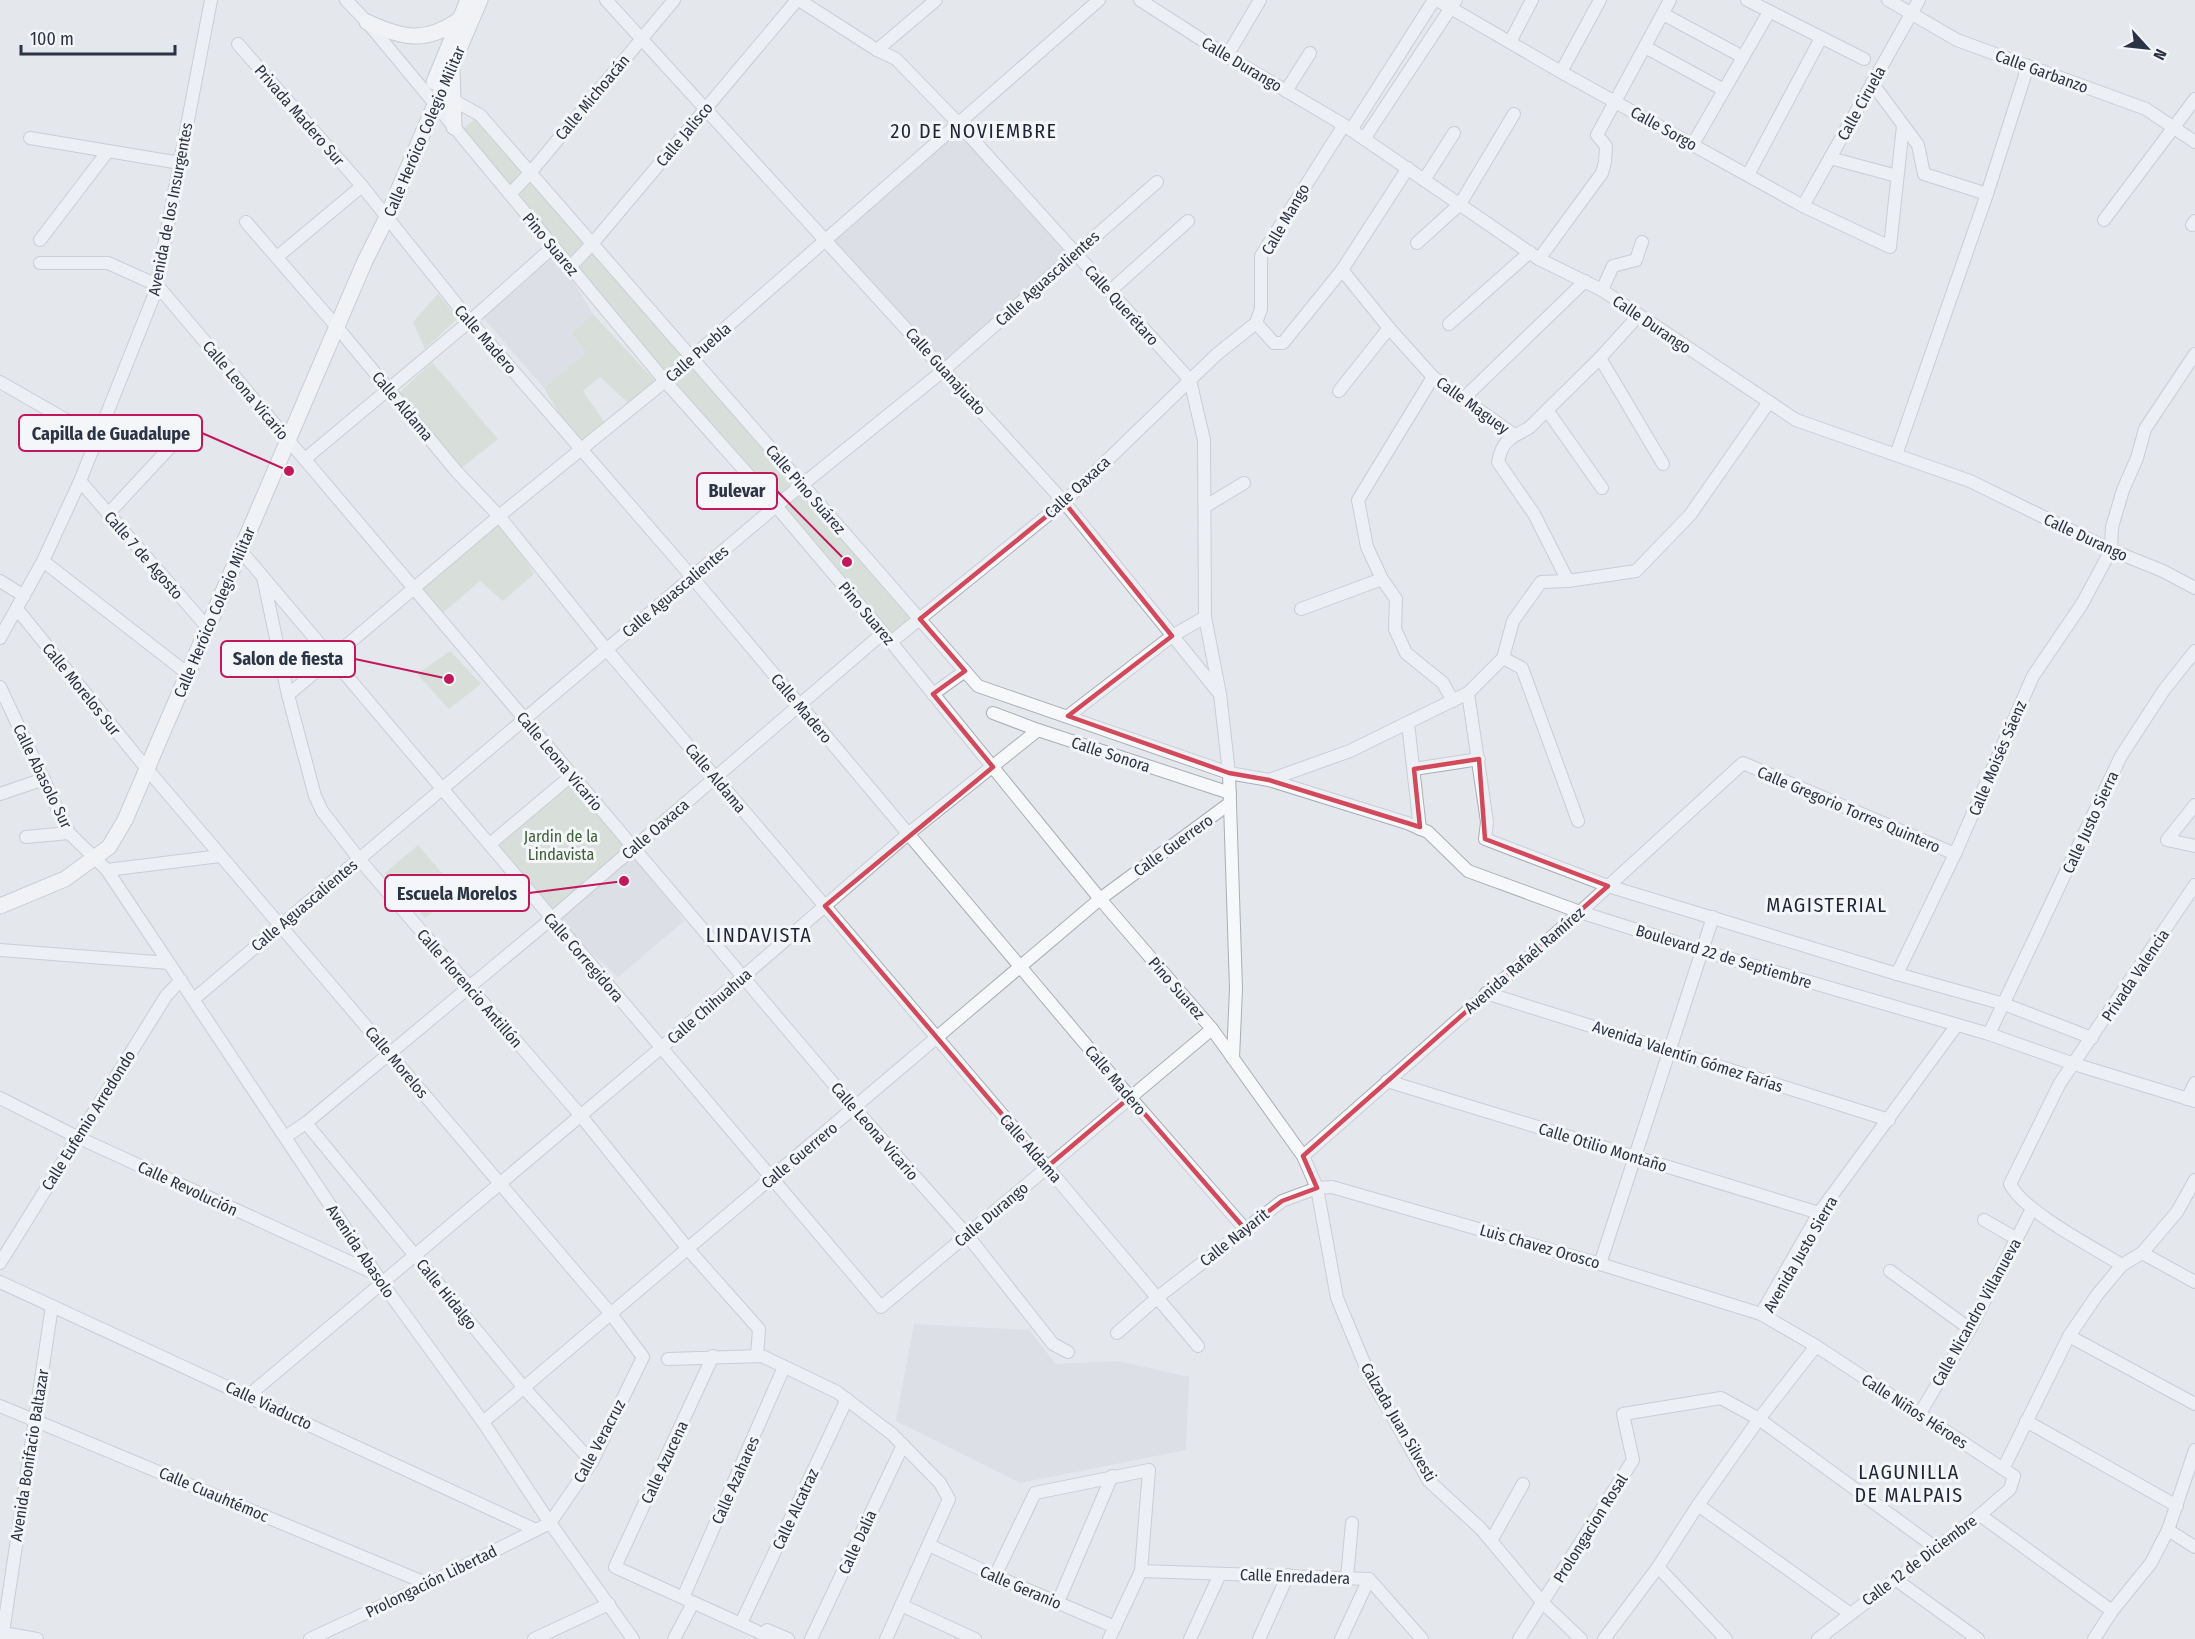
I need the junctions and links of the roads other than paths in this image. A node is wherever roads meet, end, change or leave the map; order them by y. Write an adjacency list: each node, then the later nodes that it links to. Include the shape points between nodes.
1 (211, 0): 57 (street, Avenida de los Insurgentes)
2 (346, 0): 21 (street, Pino Suarez)
3 (606, 0): 23 (street, Calle Guanajuato)
4 (674, 0): 23 (street, Calle Michoacán)
5 (798, 0): 28 (street, Calle Querétaro); 43 (street, Calle Jalisco)
6 (936, 0): 28 (street)
7 (1099, 0): 45 (street, Calle Puebla)
8 (1140, 0): 30 (street, Calle Durango)
9 (1260, 0): 30 (street)
10 (1533, 0): 25 (street)
11 (1600, 0): 35 (street)
12 (1670, 0): 20 (street)
13 (1747, 0): 18 (street)
14 (1888, 0): 19 (street, Calle Garbanzo)
15 (1919, 0): 19 (street, Calle Ciruela)
16 (1444, 2): 25 (street, Calle Sorgo); 49 (street, Calle Mango); 52 (street)
17 (472, 4): 22 (main road, Calle Heróico Colegio Militar); 33 (main road, Calle Heróico Colegio Militar)
18 (1769, 12): 24 (street); 31 (street)
19 (1912, 13): 34 (street, Calle Garbanzo, via 1957,40); 36 (street, Calle Ciruela)
20 (1663, 14): 27 (street); 31 (street)
21 (367, 21): 22 (main road, via 397,34 421,38); 40 (street, Pino Suarez)
22 (459, 21): 40 (main road, Calle Heróico Colegio Militar)
23 (642, 38): 43 (street, Calle Guanajuato); 59 (street, Calle Michoacán)
24 (1821, 38): 32 (street); 60 (street)
25 (1509, 42): 35 (street, Calle Sorgo)
26 (238, 44): 64 (street, Privada Madero Sur)
27 (1645, 47): 37 (street); 42 (street)
28 (877, 50): 45 (street, Calle Querétaro, via 896,59)
29 (1310, 53): 38 (street)
30 (1227, 56): 38 (street, Calle Durango)
31 (1743, 57): 37 (street)
32 (1864, 59)
33 (452, 66): 40 (main road, Calle Heróico Colegio Militar); 41 (main road)
34 (2028, 66): 48 (street, Calle Garbanzo, via 2146,109); 66 (street)
35 (1561, 72): 42 (street, Calle Sorgo)
36 (1872, 83): 46 (street); 56 (street, Calle Ciruela)
37 (1724, 90): 54 (street)
38 (1286, 91): 49 (street, Calle Durango)
39 (2195, 99): 48 (street)
40 (431, 100): 47 (street, Pino Suarez); 69 (main road, Calle Heróico Colegio Militar)
41 (453, 100): 47 (main road); 59 (street, Calle Pino Suárez, via 480,115)
42 (1616, 102): 54 (street, Calle Sorgo); 80 (street, via 1597,135 1606,146 1602,173)
43 (706, 108): 73 (street, Calle Guanajuato); 77 (street, Calle Jalisco)
44 (1514, 114): 67 (street)
45 (958, 123): 73 (street, Calle Puebla); 79 (street, Calle Querétaro)
46 (1903, 126): 61 (street); 66 (street, via 1918,145 1924,174)
47 (454, 127): 65 (street, Pino Suarez)
48 (2174, 127): 53 (street, Calle Garbanzo); 70 (street)
49 (1347, 128): 52 (street, Calle Durango); 91 (street, Calle Mango, via 1261,256 1261,309)
50 (1455, 133): 62 (street)
51 (30, 138): 55 (street)
52 (1364, 139): 58 (street, Calle Durango)
53 (2195, 142)
54 (1693, 144): 60 (street, Calle Sorgo)
55 (108, 151): 57 (street); 74 (street)
56 (1830, 158): 61 (street); 68 (street, Calle Ciruela)
57 (180, 163): 86 (street, Avenida de los Insurgentes)
58 (1408, 168): 62 (street, Calle Durango); 84 (street)
59 (530, 172): 65 (street, Calle Michoacán); 77 (street, Calle Pino Suárez)
60 (1748, 175): 68 (street, Calle Sorgo)
61 (1897, 176): 68 (street, Calle Sorgo, via 1890,248)
62 (1424, 180): 67 (street, Calle Durango)
63 (1157, 182): 79 (street, Calle Aguascalientes)
64 (362, 186): 69 (street, Calle Madero); 81 (street)
65 (510, 194): 78 (street, Pino Suarez)
66 (1987, 194): 113 (street)
67 (1460, 204): 76 (street); 80 (street, Calle Durango)
68 (1803, 206)
69 (384, 216): 90 (street, Calle Madero); 93 (main road, Calle Heróico Colegio Militar)
70 (2104, 220)
71 (1188, 221): 88 (street)
72 (246, 222): 81 (street, Calle Aldama)
73 (826, 239): 96 (street, Calle Puebla); 98 (street, Calle Guanajuato)
74 (40, 240)
75 (1642, 242): 87 (street, via 1636,260 1613,266)
76 (1417, 243)
77 (592, 244): 83 (street, Calle Jalisco); 96 (street, Calle Pino Suárez)
78 (554, 247): 83 (street, Pino Suarez); 90 (street)
79 (1075, 252): 88 (street, Calle Querétaro); 98 (street, Calle Aguascalientes)
80 (1534, 256): 85 (street, Calle Durango); 92 (street)
81 (277, 257): 93 (street, Calle Aldama)
82 (40, 263): 86 (street, via 108,263)
83 (570, 267): 101 (street, Pino Suarez)
84 (1342, 270): 91 (street, via 1283,343 1274,343); 94 (street, Calle Maguey)
85 (1585, 281): 87 (street, Calle Durango); 105 (street)
86 (156, 285): 109 (street, Avenida de los Insurgentes); 110 (street, Calle Leona Vicario)
87 (1602, 290): 89 (street, Calle Durango)
88 (1110, 291): 100 (street, Calle Querétaro)
89 (1639, 315): 97 (street, Calle Maguey); 106 (street, Calle Durango)
90 (470, 321): 103 (street); 112 (street, Calle Madero)
91 (1256, 323): 100 (street, Calle Oaxaca)
92 (1449, 324)
93 (337, 327): 103 (street, Calle Aldama); 110 (main road, Calle Heróico Colegio Militar)
94 (1389, 328): 99 (street, Calle Maguey); 104 (street)
95 (2195, 354): 125 (street, via 2145,429 2122,490 2112,526)
96 (692, 357): 101 (street, Calle Puebla); 118 (street, Calle Pino Suárez)
97 (1600, 358): 107 (street, Calle Maguey); 115 (street)
98 (944, 370): 118 (street, Calle Aguascalientes); 120 (street, Calle Guanajuato)
99 (1433, 377): 105 (street, Calle Maguey); 130 (street, via 1358,500 1367,547)
100 (1190, 380): 120 (street, Calle Oaxaca); 122 (street, Calle Querétaro, via 1204,440)
101 (665, 381): 112 (street, Calle Puebla); 121 (street, Pino Suarez)
102 (0, 382): 109 (street)
103 (389, 389): 114 (street); 124 (street, Calle Aldama)
104 (1339, 391)
105 (1464, 398): 108 (street, Calle Maguey)
106 (1769, 402): 113 (street, Calle Durango, via 1796,420); 132 (street, via 1690,515 1636,571)
107 (1547, 410): 108 (street, Calle Maguey, via 1529,428); 119 (street)
108 (1514, 435): 132 (street, via 1501,448 1498,462 1534,514)
109 (96, 437): 116 (street, Avenida de los Insurgentes)
110 (288, 440): 114 (street, Calle Leona Vicario); 126 (main road, Calle Heróico Colegio Militar)
111 (174, 443): 123 (street)
112 (581, 449): 124 (street, Calle Puebla); 129 (street, Calle Madero)
113 (1896, 455): 125 (street, Calle Durango, via 1970,481)
114 (305, 459): 133 (street, Calle Leona Vicario)
115 (1663, 464)
116 (80, 481): 123 (street, Calle 7 de Agosto); 127 (street, Avenida de los Insurgentes)
117 (1244, 483): 122 (street)
118 (803, 485): 121 (street, Calle Aguascalientes); 139 (street, Calle Pino Suárez)
119 (1602, 488)
120 (1064, 502): 139 (street, Calle Oaxaca); 141 (street, Calle Guanajuato)
121 (776, 506): 129 (street, Calle Aguascalientes); 143 (street, Pino Suarez)
122 (1206, 506): 138 (street, Calle Querétaro)
123 (108, 514): 140 (street, Calle 7 de Agosto)
124 (498, 516): 133 (street, Calle Puebla); 144 (street, Calle Aldama)
125 (2111, 550): 134 (street, Calle Durango); 184 (street, Calle Moisés Sáenz, via 2082,604 2033,676)
126 (241, 551): 128 (street, Calle Corregidora); 140 (main road, Calle Heróico Colegio Militar)
127 (43, 561): 135 (street, Avenida de los Insurgentes); 149 (street)
128 (262, 576): 146 (street, Calle Corregidora); 152 (street, Calle Florencio Antillón)
129 (692, 577): 144 (street, Calle Aguascalientes); 156 (street, Calle Madero)
130 (1382, 579): 137 (street); 155 (street, via 1395,599 1395,629 1406,653 1443,683)
131 (0, 581): 135 (street)
132 (1568, 581): 147 (street, via 1541,582 1513,621)
133 (413, 588): 146 (street, Calle Puebla); 159 (street, Calle Leona Vicario)
134 (2195, 588)
135 (24, 596): 136 (street, Avenida de los Insurgentes)
136 (16, 609): 142 (street, Avenida de los Insurgentes); 166 (street, Calle Morelos Sur)
137 (1301, 609)
138 (1205, 617): 141 (street); 154 (street, Calle Querétaro)
139 (920, 619): 143 (street, Calle Oaxaca); 148 (street, Calle Pino Suárez)
140 (208, 628): 149 (main road, Calle Heróico Colegio Militar)
141 (1172, 636): 154 (street, Calle Guanajuato); 158 (street)
142 (0, 638)
143 (887, 638): 153 (street, Pino Suarez); 156 (street, Calle Oaxaca)
144 (606, 649): 159 (street, Calle Aguascalientes); 169 (street, Calle Aldama)
145 (2195, 651): 208 (street, Calle Justo Sierra, via 2121,756)
146 (332, 657): 152 (street, Calle Puebla); 172 (street, Calle Corregidora)
147 (1503, 657): 151 (street); 176 (street, via 1522,668)
148 (965, 671): 153 (street); 158 (street, Calle Pino Suárez, via 978,686)
149 (188, 674): 166 (main road, Calle Heróico Colegio Militar)
150 (0, 687): 170 (street, Calle Abasolo Sur)
151 (1468, 693): 155 (street); 162 (street)
152 (288, 694): 187 (street, Calle Florencio Antillón, via 315,796)
153 (933, 694): 164 (street, Pino Suarez)
154 (1220, 694): 167 (street)
155 (1453, 700): 160 (street)
156 (800, 705): 169 (street, Calle Oaxaca); 179 (street, Calle Madero)
157 (993, 713): 161 (street, Calle Sonora)
158 (1068, 716): 167 (street, Calle Pino Suárez)
159 (524, 718): 168 (street, Calle Leona Vicario); 172 (street, Calle Aguascalientes)
160 (1408, 723): 165 (street); 171 (street, via 1350,751)
161 (1038, 730): 164 (street, Calle Chihuahua); 174 (street, Calle Sonora)
162 (1479, 759): 165 (street); 190 (street, Boulevard 22 de Septiembre, via 1485,839)
163 (1743, 763): 184 (street, Calle Gregorio Torres Quintero); 190 (street, Avenida Rafaél Ramírez)
164 (993, 767): 179 (street, Calle Chihuahua); 191 (street, Pino Suarez)
165 (1414, 769): 177 (street)
166 (147, 770): 185 (street, Calle Morelos); 186 (main road, Calle Heróico Colegio Militar, via 125,820 109,847)
167 (1229, 774): 171 (street); 174 (street)
168 (572, 775): 181 (street); 183 (street, Calle Leona Vicario)
169 (714, 777): 183 (street, Calle Oaxaca); 193 (street, Calle Aldama)
170 (44, 779): 173 (street); 178 (street, Calle Abasolo Sur)
171 (1269, 780): 177 (street, Boulevard 22 de Septiembre)
172 (443, 789): 181 (street, Calle Corregidora); 187 (street, Calle Aguascalientes)
173 (0, 794)
174 (1230, 798): 191 (street, Calle Guerrero); 217 (street, via 1236,989)
175 (2195, 805): 182 (street, via 2167,840)
176 (1578, 821)
177 (1420, 829): 194 (street, Boulevard 22 de Septiembre, via 1428,832 1468,871)
178 (69, 833): 180 (street); 186 (street, Calle Abasolo Sur)
179 (908, 834): 193 (street, Calle Chihuahua); 201 (street, Calle Madero)
180 (26, 837)
181 (490, 844): 196 (street, Calle Corregidora)
182 (2195, 846)
183 (634, 847): 196 (street, Calle Oaxaca); 203 (street, Calle Leona Vicario)
184 (1955, 854): 202 (street, Calle Moisés Sáenz)
185 (220, 855): 188 (street); 197 (street, Calle Morelos)
186 (96, 858): 188 (street, Avenida Abasolo); 192 (main road, Calle Heróico Colegio Militar, via 65,879)
187 (359, 859): 197 (street, Calle Aguascalientes); 205 (street, Calle Florencio Antillón)
188 (107, 870): 200 (street, Avenida Abasolo)
189 (2195, 885): 213 (street, Privada Valencia)
190 (1608, 886): 194 (street, Avenida Rafaél Ramírez); 195 (street, Boulevard 22 de Septiembre)
191 (1100, 899): 201 (street, Calle Guerrero); 210 (street, Pino Suarez)
192 (0, 906)
193 (825, 906): 203 (street, Calle Chihuahua); 212 (street, Calle Aldama)
194 (1580, 912): 199 (street, Boulevard 22 de Septiembre); 206 (street, Avenida Rafaél Ramírez)
195 (1713, 917): 199 (street); 202 (street, Boulevard 22 de Septiembre)
196 (551, 919): 205 (street, Calle Oaxaca); 214 (street, Calle Corregidora)
197 (279, 925): 207 (street, Calle Aguascalientes); 216 (street, Calle Morelos)
198 (0, 950): 200 (street)
199 (1703, 951): 209 (street, Boulevard 22 de Septiembre); 215 (street)
200 (169, 963): 204 (street, Avenida Abasolo)
201 (1020, 967): 212 (street, Calle Guerrero); 221 (street, Calle Madero)
202 (1897, 974): 208 (street, Boulevard 22 de Septiembre)
203 (743, 977): 214 (street, Calle Chihuahua); 224 (street, Calle Leona Vicario)
204 (181, 980): 207 (street, Avenida Abasolo); 228 (street, Calle Eufemio Arredondo, via 166,996)
205 (469, 987): 216 (street, Calle Oaxaca); 225 (street, Calle Florencio Antillón)
206 (1486, 993): 215 (street, Avenida Valentín Gómez Farías); 219 (street, Avenida Rafaél Ramírez)
207 (194, 999): 229 (street, Avenida Abasolo)
208 (2004, 1004): 211 (street, Calle Justo Sierra); 213 (street, Boulevard 22 de Septiembre)
209 (1957, 1025): 211 (street, Boulevard 22 de Septiembre); 226 (street, Avenida Justo Sierra)
210 (1212, 1029): 217 (street, Pino Suarez); 221 (street, Calle Durango)
211 (1989, 1034): 218 (street, Boulevard 22 de Septiembre)
212 (936, 1038): 224 (street, Calle Guerrero); 232 (street, Calle Aldama)
213 (2092, 1038): 218 (street, Privada Valencia)
214 (662, 1047): 225 (street, Calle Chihuahua); 233 (street, Calle Corregidora)
215 (1669, 1050): 226 (street, Avenida Valentín Gómez Farías); 231 (street)
216 (390, 1054): 227 (street, Calle Oaxaca); 235 (street, Calle Morelos)
217 (1233, 1058): 230 (street, Pino Suarez)
218 (2074, 1064): 223 (street, Boulevard 22 de Septiembre); 237 (street, Privada Valencia, via 2060,1083 2010,1184)
219 (1387, 1081): 230 (street, Avenida Rafaél Ramírez); 231 (street, Calle Otilio Montaño)
220 (2195, 1083): 223 (street)
221 (1130, 1097): 232 (street, Calle Durango); 240 (street, Calle Madero)
222 (0, 1098): 228 (street, Calle Revolución)
223 (2191, 1100)
224 (854, 1108): 233 (street, Calle Guerrero); 241 (street, Calle Leona Vicario)
225 (581, 1116): 235 (street, Calle Chihuahua); 243 (street, Calle Florencio Antillón)
226 (1889, 1120): 238 (street, Avenida Justo Sierra)
227 (306, 1124): 229 (street, Calle Oaxaca); 245 (street, Calle Hidalgo)
228 (77, 1137): 246 (street, Calle Eufemio Arredondo); 250 (street, Calle Revolución)
229 (285, 1137): 250 (street, Avenida Abasolo)
230 (1303, 1156): 236 (street, Calzada Juan Silvesti)
231 (1634, 1157): 238 (street, Calle Otilio Montaño); 247 (street)
232 (1047, 1167): 241 (street, Calle Durango); 253 (street, Calle Aldama)
233 (772, 1177): 243 (street, Calle Guerrero); 255 (street, Calle Corregidora)
234 (2195, 1180): 244 (street, via 2177,1212)
235 (501, 1184): 245 (street, Calle Chihuahua); 256 (street, Calle Morelos)
236 (1317, 1188): 240 (street, Calle Nayarit, via 1282,1201); 247 (street, Luis Chavez Orosco, via 1332,1187); 293 (street, Calzada Juan Silvesti, via 1337,1298 1370,1377 1429,1481)
237 (2032, 1209): 242 (street, Calle Nicandro Villanueva); 248 (street)
238 (1819, 1213): 257 (street, Avenida Justo Sierra)
239 (1984, 1220): 242 (street)
240 (1245, 1228): 253 (street, Calle Nayarit)
241 (967, 1235): 255 (street, Calle Durango); 263 (street, Calle Leona Vicario, via 1053,1344)
242 (2017, 1239): 258 (street, Calle Nicandro Villanueva)
243 (688, 1249): 256 (street, Calle Guerrero); 265 (street, Calle Florencio Antillón, via 759,1329)
244 (2142, 1252): 248 (street); 252 (street)
245 (415, 1255): 250 (street, Calle Chihuahua); 269 (street, Calle Hidalgo)
246 (0, 1263)
247 (1600, 1264): 257 (street, Luis Chavez Orosco)
248 (2122, 1265): 260 (street)
249 (1890, 1270): 258 (street)
250 (379, 1279): 270 (street, Calle Chihuahua); 278 (street, Avenida Abasolo)
251 (0, 1282): 254 (street, Calle Viaducto)
252 (2195, 1282)
253 (1158, 1297): 259 (street, Calle Nayarit); 261 (street, Calle Aldama)
254 (52, 1306): 270 (street, Calle Viaducto); 275 (street, Avenida Bonifacio Baltazar)
255 (881, 1307)
256 (611, 1314): 266 (street, Calle Morelos); 269 (street, Calle Guerrero)
257 (1761, 1314): 262 (street, Avenida Justo Sierra)
258 (1970, 1329): 274 (street, Calle Nicandro Villanueva)
259 (1117, 1333)
260 (2069, 1336): 272 (street); 277 (street)
261 (1197, 1346)
262 (1816, 1346): 274 (street, Calle Niños Héroes); 276 (street)
263 (1068, 1352)
264 (713, 1356): 265 (street); 267 (street); 307 (street, Calle Azucena, via 616,1564)
265 (757, 1356): 268 (street)
266 (643, 1357): 281 (street, Calle Veracruz)
267 (668, 1359)
268 (784, 1367): 271 (street); 307 (street, Calle Azahares)
269 (524, 1388): 278 (street, Calle Guerrero); 281 (street, Calle Hidalgo)
270 (249, 1395): 291 (street, Calle Viaducto)
271 (847, 1399): 279 (street); 314 (street, Calle Alcatraz)
272 (2195, 1404)
273 (0, 1406): 275 (street, Calle Cuauhtémoc)
274 (1919, 1415): 282 (street, Calle Niños Héroes)
275 (34, 1419): 305 (street, Calle Cuauhtémoc); 306 (street, Avenida Bonifacio Baltazar)
276 (1759, 1419): 286 (street); 296 (street); 310 (street, Prolongacion Rosal, via 1721,1398 1623,1414 1633,1460)
277 (2026, 1421): 282 (street); 287 (street)
278 (483, 1422): 289 (street, Avenida Abasolo)
279 (903, 1445): 294 (street, via 940,1483 949,1498); 326 (street, Calle Dalia)
280 (2195, 1450): 287 (street)
281 (592, 1462): 289 (street, Calle Veracruz)
282 (2003, 1469): 284 (street, Calle Niños Héroes)
283 (1112, 1476): 298 (street, via 1149,1470); 301 (street, via 1035,1493); 308 (street)
284 (2014, 1476): 288 (street, Calle 12 de Diciembre, via 2010,1489)
285 (1523, 1484): 293 (street)
286 (1698, 1505): 297 (street); 313 (street)
287 (2177, 1506): 292 (street)
288 (1980, 1515): 296 (street, Calle 12 de Diciembre); 312 (street)
289 (550, 1523): 291 (street, Prolongación Libertad); 309 (street, Avenida Abasolo)
290 (1352, 1523): 302 (street)
291 (536, 1530): 305 (street, Prolongación Libertad)
292 (2168, 1530): 295 (street); 312 (street, via 2151,1563)
293 (1491, 1541): 310 (street, Calzada Juan Silvesti)
294 (929, 1545): 301 (street, Calle Geranio); 311 (street)
295 (2195, 1547)
296 (1936, 1548): 304 (street, Calle 12 de Diciembre)
297 (1658, 1567): 335 (street); 336 (street)
298 (1141, 1571): 299 (street, Calle Enredadera); 315 (street)
299 (1220, 1574): 300 (street, Calle Enredadera); 330 (street)
300 (1288, 1575): 302 (street, Calle Enredadera); 331 (street)
301 (996, 1576): 308 (street, Calle Geranio)
302 (1347, 1578): 303 (street, Calle Enredadera)
303 (1369, 1579): 318 (street, Calle Enredadera); 332 (street)
304 (1895, 1579): 313 (street, Calle 12 de Diciembre); 338 (street)
305 (428, 1584): 320 (street, Prolongación Libertad)
306 (5, 1585): 317 (street, Avenida Bonifacio Baltazar)
307 (689, 1598): 314 (street); 316 (street); 323 (street, Calle Azahares)
308 (1058, 1602): 315 (street, Calle Geranio)
309 (609, 1604): 321 (street); 322 (street, Avenida Abasolo)
310 (1543, 1604): 333 (street); 334 (street, Calzada Juan Silvesti)
311 (901, 1605): 327 (street); 328 (street)
312 (2112, 1611): 339 (street)
313 (1849, 1613): 337 (street, Calle 12 de Diciembre)
314 (743, 1619): 316 (street)
315 (1115, 1626): 329 (street)
316 (754, 1631): 324 (street); 325 (street)
317 (3, 1636): 319 (street)
318 (1419, 1638)
319 (37, 1639)
320 (310, 1639)
321 (534, 1639)
322 (633, 1639)
323 (674, 1639)
324 (774, 1639)
325 (788, 1639)
326 (811, 1639)
327 (886, 1639)
328 (975, 1639)
329 (1109, 1639)
330 (1190, 1639)
331 (1259, 1639)
332 (1341, 1639)
333 (1519, 1639)
334 (1581, 1639)
335 (1604, 1639)
336 (1726, 1639)
337 (1818, 1639)
338 (1978, 1639)
339 (2094, 1639)

